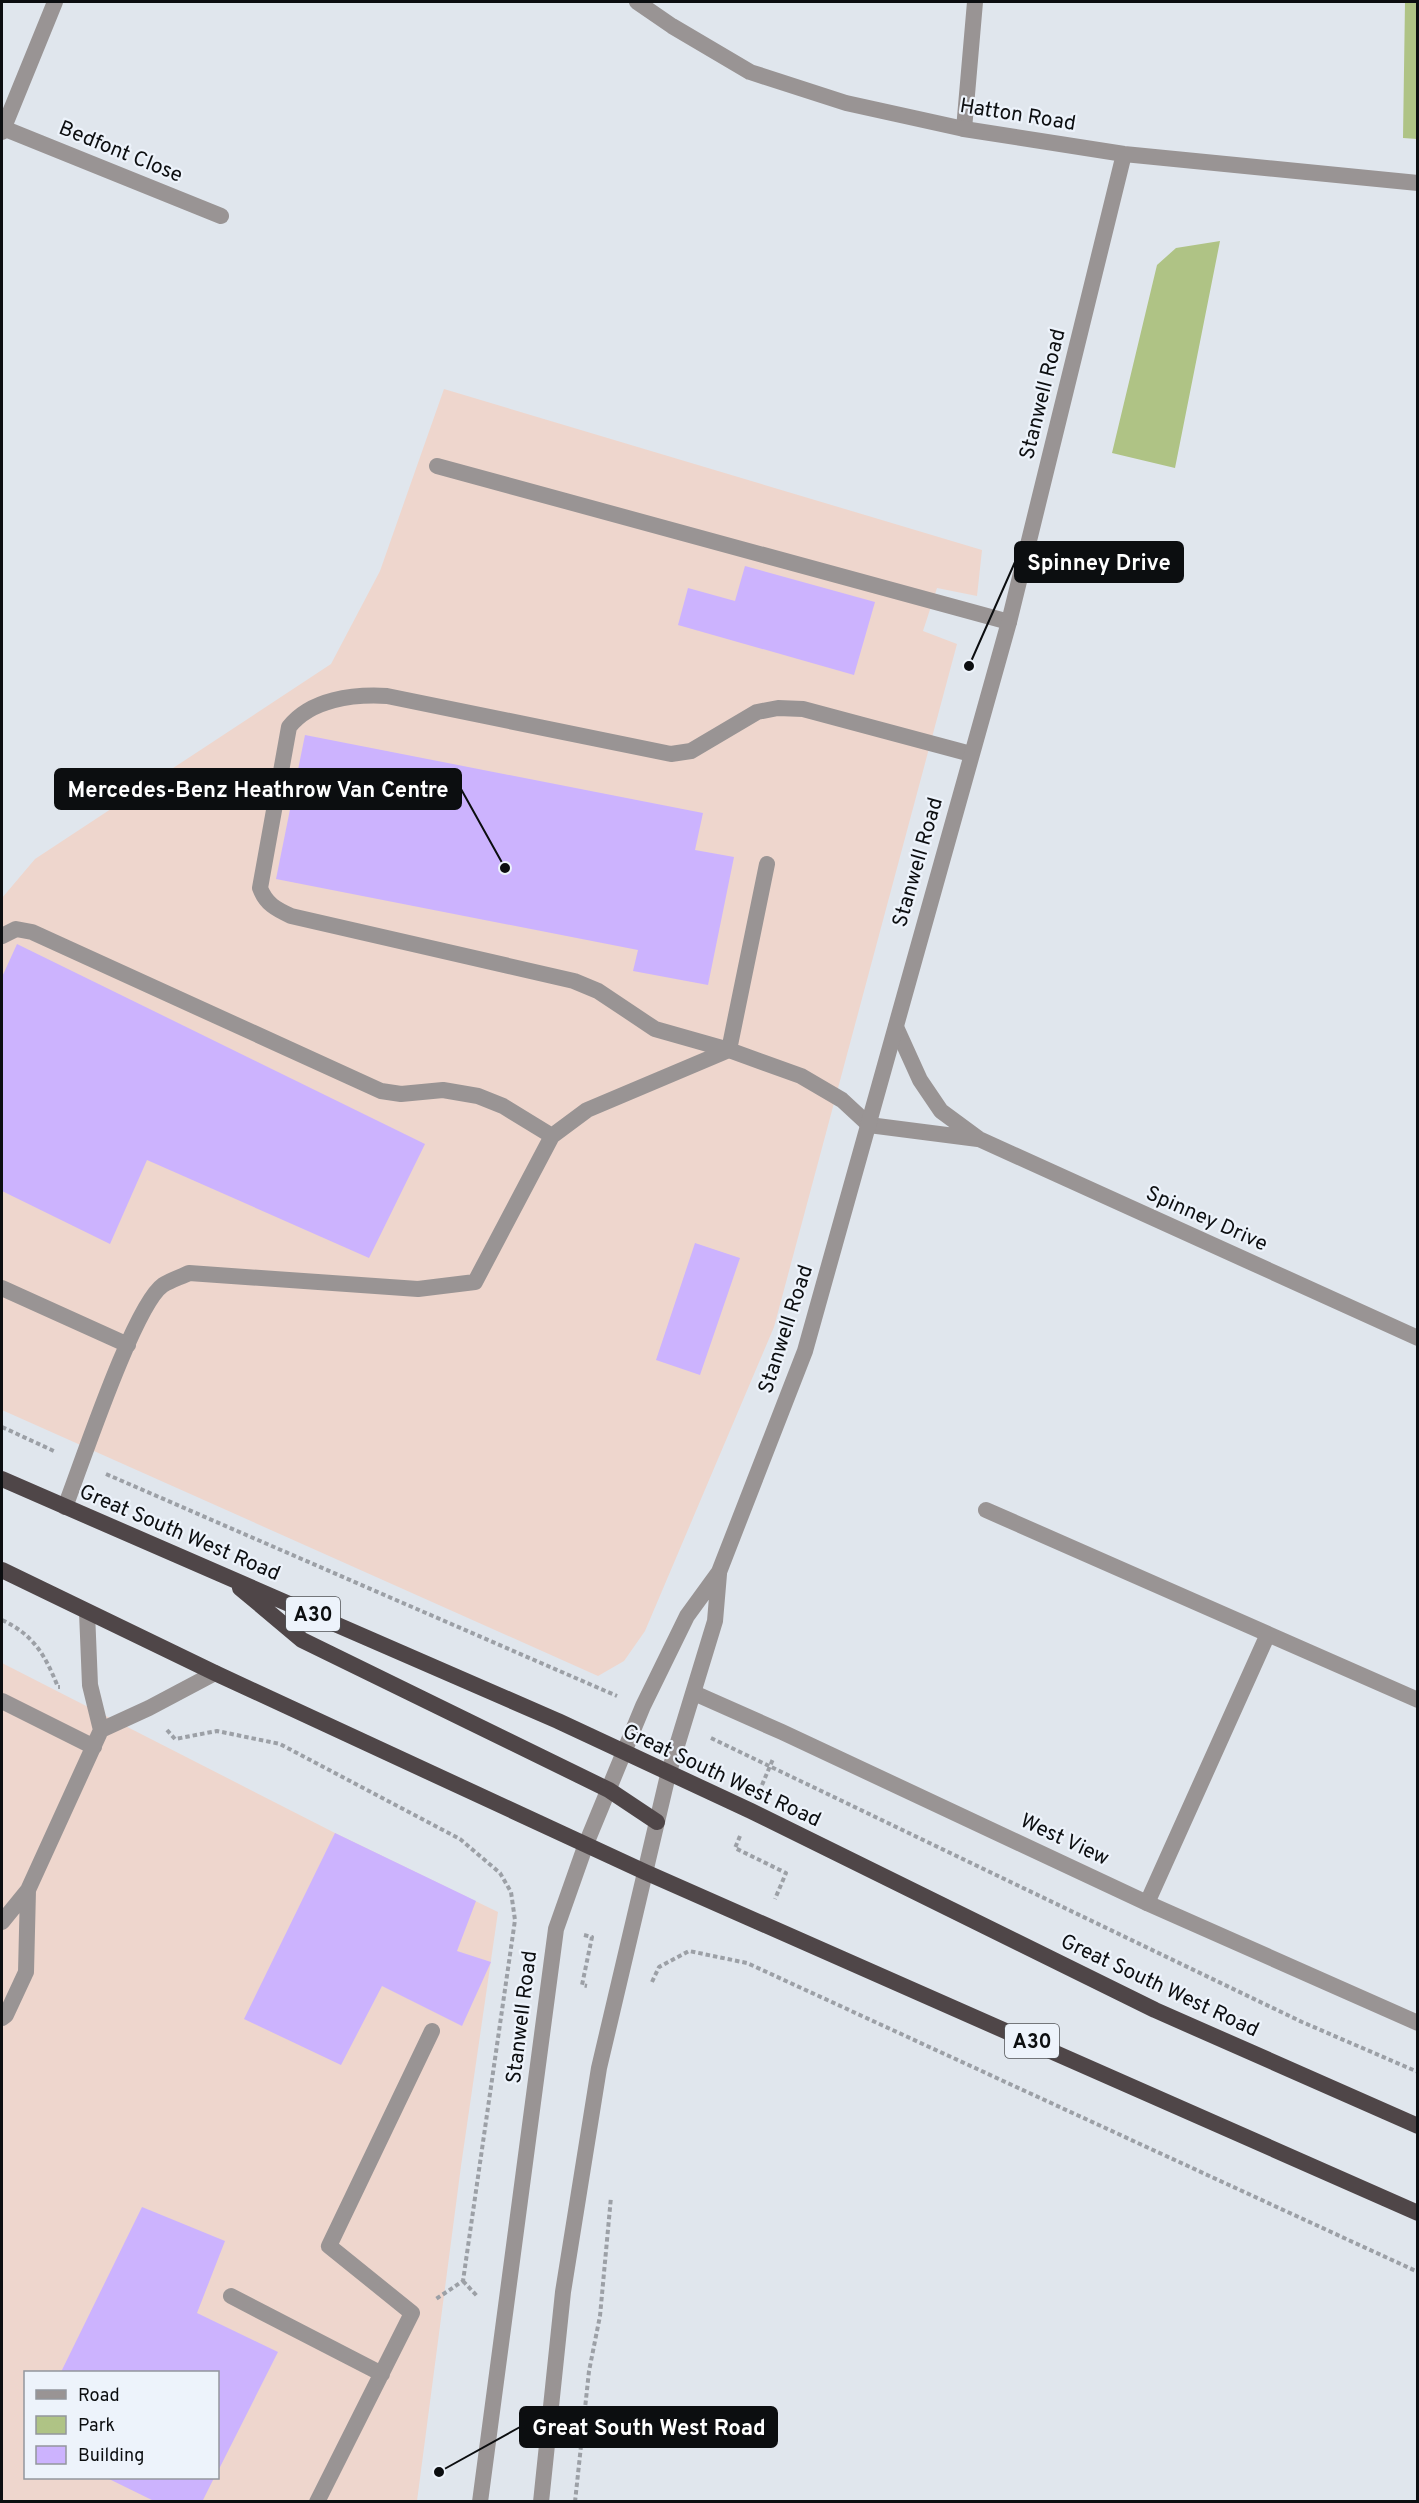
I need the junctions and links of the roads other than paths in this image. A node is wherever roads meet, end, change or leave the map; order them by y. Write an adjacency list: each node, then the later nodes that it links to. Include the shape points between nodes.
1 (55, 2): 5 (street, Bedfont Close)
2 (637, 2): 4 (street, Hatton Road, via 750,72 846,103)
3 (975, 2): 4 (street)
4 (964, 129): 6 (street, Hatton Road)
5 (2, 130): 8 (street, Bedfont Close)
6 (1124, 154): 7 (street, Hatton Road); 10 (street, Stanwell Road)
7 (1418, 183)
8 (221, 216)
9 (437, 466): 10 (street)
10 (1009, 622): 11 (street, Stanwell Road)
11 (971, 754): 14 (street, Stanwell Road); 15 (street, via 803,710 778,708 757,712 691,751 671,754 387,696 335,700 303,712 288,727 260,888 272,907 291,916 574,981 598,991 655,1029)
12 (767, 864): 15 (street)
13 (2, 936): 17 (street, via 16,929 32,932 381,1091 401,1094 443,1090 478,1096)
14 (896, 1027): 16 (street, Stanwell Road); 18 (street, Spinney Drive, via 920,1080 941,1112)
15 (729, 1050): 16 (street, via 801,1076 842,1100); 17 (street, via 587,1110)
16 (869, 1125): 18 (street, Spinney Drive); 26 (street, Stanwell Road, via 805,1351)
17 (552, 1136): 21 (street, via 475,1282 418,1289 189,1273 162,1285 142,1314)
18 (979, 1139): 20 (street, Spinney Drive)
19 (2, 1288): 21 (street)
20 (1418, 1338)
21 (128, 1345): 23 (street)
22 (2, 1479): 23 (highway, Great South West Road / A30)
23 (65, 1507): 27 (highway, Great South West Road / A30)
24 (986, 1510): 29 (street)
25 (2, 1570): 28 (highway, A30)
26 (719, 1572): 31 (street, Stanwell Road, via 714,1621); 36 (street, Stanwell Road, via 687,1616)
27 (226, 1576): 36 (highway, Great South West Road / A30); 38 (highway, via 302,1640)
28 (87, 1612): 30 (highway, A30); 34 (street, via 90,1685)
29 (1268, 1634): 32 (street); 43 (street)
30 (215, 1673): 34 (street); 40 (highway, A30)
31 (694, 1693): 37 (street, Stanwell Road); 43 (street, West View)
32 (1418, 1700)
33 (2, 1701): 35 (street)
34 (101, 1730): 35 (street)
35 (93, 1747): 42 (street)
36 (624, 1753): 37 (highway, Great South West Road / A30); 38 (street, Stanwell Road)
37 (668, 1774): 39 (street, Stanwell Road); 48 (highway, Great South West Road / A30, via 1155,2010)
38 (609, 1790): 39 (highway); 40 (street, Stanwell Road)
39 (657, 1822): 41 (street, Stanwell Road)
40 (586, 1844): 41 (highway, A30); 53 (street, Stanwell Road, via 556,1929)
41 (645, 1872): 49 (highway, A30); 54 (street, Stanwell Road, via 599,2068 563,2292)
42 (28, 1890): 44 (street); 45 (street, via 26,1972)
43 (1147, 1903): 46 (street, West View)
44 (2, 1922)
45 (2, 2018)
46 (1418, 2023)
47 (432, 2031): 51 (street, via 329,2246 412,2313)
48 (1418, 2126)
49 (1418, 2213)
50 (231, 2296): 51 (street)
51 (382, 2373): 52 (street)
52 (317, 2502)
53 (480, 2502)
54 (541, 2502)

